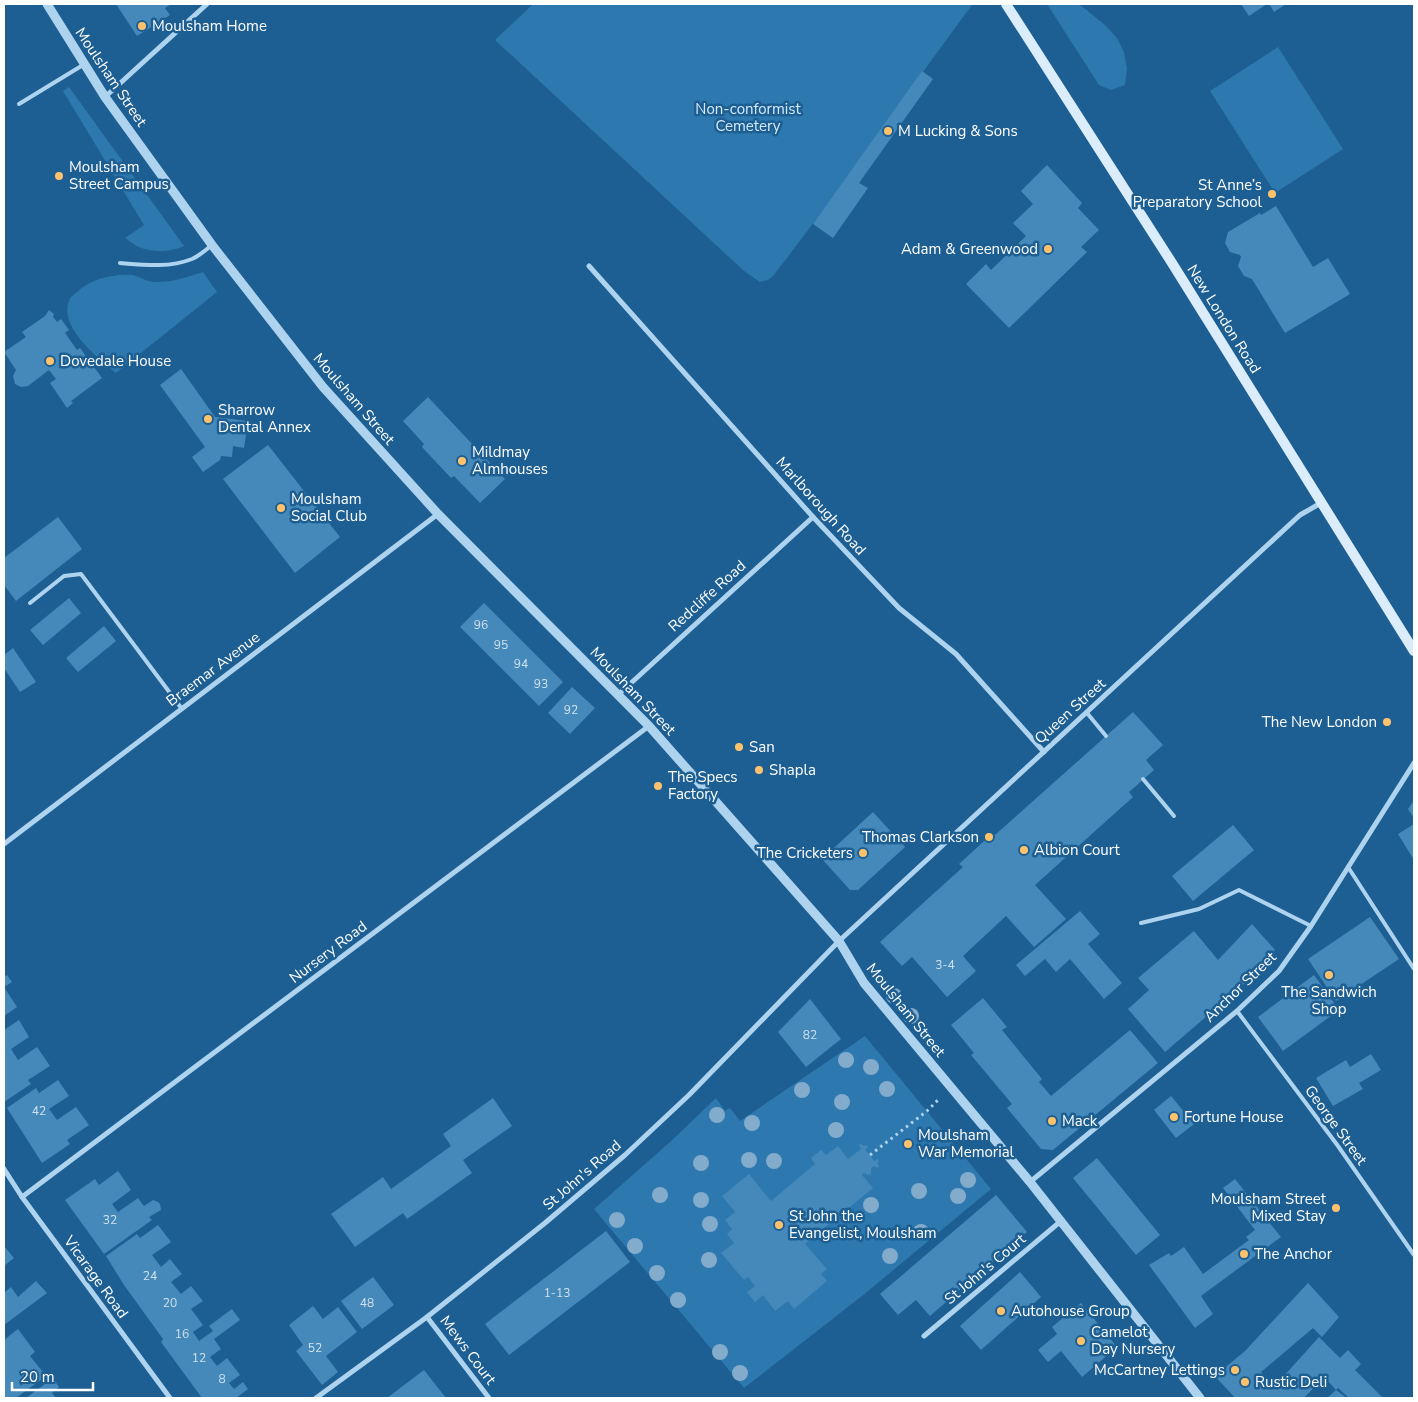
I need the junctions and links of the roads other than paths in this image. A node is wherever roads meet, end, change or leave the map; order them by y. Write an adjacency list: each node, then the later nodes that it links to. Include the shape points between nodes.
1 (47, 4): 4 (street, Moulsham Street)
2 (207, 4): 5 (street)
3 (1006, 4): 10 (main road, New London Road)
4 (84, 64): 5 (street, Moulsham Street); 6 (lane)
5 (105, 97): 7 (street, Moulsham Street)
6 (19, 104)
7 (212, 246): 8 (lane, via 193,258 172,264); 11 (street, Moulsham Street, via 323,387)
8 (120, 263)
9 (589, 266): 12 (street, Marlborough Road)
10 (1321, 503): 14 (main road, New London Road); 17 (street, Queen Street, via 1300,515)
11 (438, 514): 15 (street, Moulsham Street); 16 (street, Braemar Avenue)
12 (813, 517): 15 (street, Redcliffe Road); 20 (street, Marlborough Road, via 899,608 956,654)
13 (30, 603): 16 (lane, via 64,576 81,574)
14 (1414, 651)
15 (619, 694): 18 (street, Moulsham Street)
16 (182, 709): 24 (street, Braemar Avenue)
17 (1087, 713): 19 (lane); 20 (street, Queen Street)
18 (649, 726): 28 (street, Moulsham Street); 33 (street, Nursery Road)
19 (1106, 736)
20 (1044, 752): 28 (street, Queen Street)
21 (1414, 763): 25 (street, Anchor Street)
22 (1143, 780): 23 (lane)
23 (1174, 816)
24 (4, 844)
25 (1348, 867): 27 (street, Anchor Street); 29 (lane)
26 (1141, 923): 27 (lane, via 1199,909 1239,890)
27 (1311, 926): 30 (street, Anchor Street, via 1279,971)
28 (839, 941): 32 (street, Moulsham Street, via 864,983); 36 (street, St John's Road, via 689,1095 624,1155 546,1223)
29 (1414, 969)
30 (1237, 1011): 32 (street, Anchor Street); 35 (lane, George Street)
31 (4, 1169): 33 (street, Vicarage Road)
32 (1030, 1182): 34 (street, Moulsham Street)
33 (22, 1197): 38 (street, Vicarage Road)
34 (1062, 1221): 37 (street, St John's Court); 41 (street, Moulsham Street)
35 (1414, 1254)
36 (427, 1317): 39 (street, St John's Road); 40 (street, Mews Court)
37 (924, 1336)
38 (170, 1398)
39 (316, 1398)
40 (488, 1398)
41 (1200, 1398)

